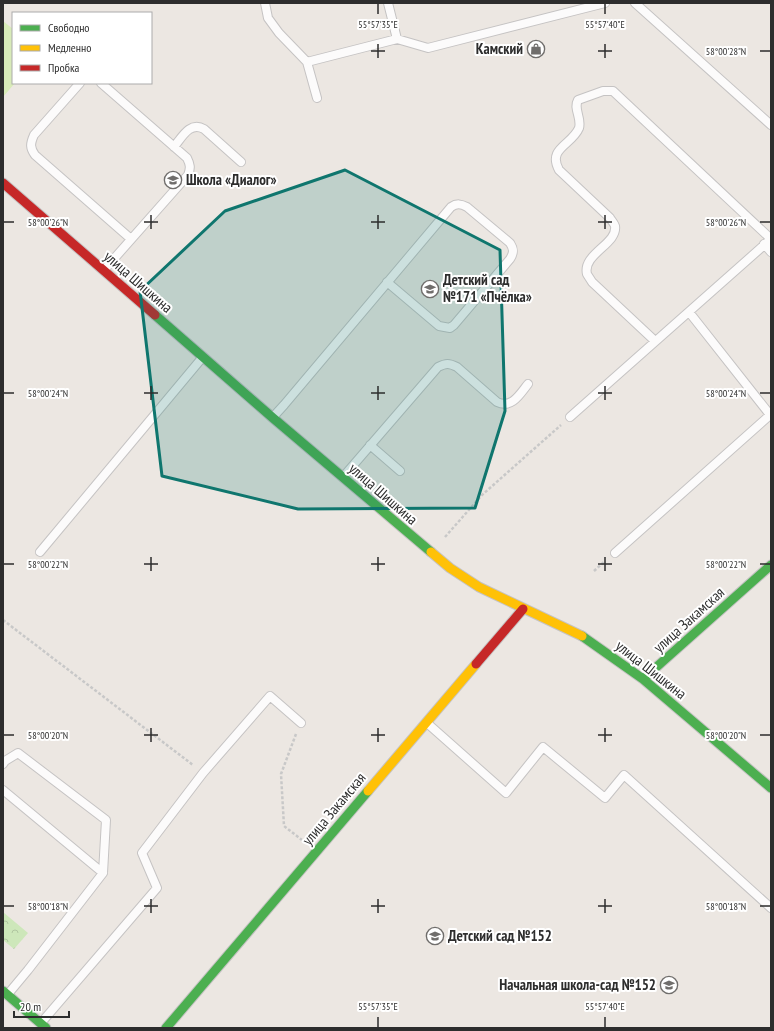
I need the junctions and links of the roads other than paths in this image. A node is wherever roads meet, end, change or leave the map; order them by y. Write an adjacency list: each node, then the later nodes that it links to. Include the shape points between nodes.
1 (265, 3): 6 (lane, via 268,18)
2 (388, 3): 5 (lane)
3 (605, 3): 5 (lane, via 428,48)
4 (635, 3): 10 (lane)
5 (397, 40): 6 (lane)
6 (307, 62): 9 (lane)
7 (79, 84): 15 (lane, via 34,136 30,142 31,149)
8 (102, 84): 11 (lane)
9 (317, 98)
10 (771, 125)
11 (174, 147): 12 (lane, via 190,128 199,126); 15 (lane, via 187,158 190,164 188,175)
12 (241, 162)
13 (6, 186): 14 (lane); 18 (street, улица Шишкина)
14 (3, 197)
15 (131, 239): 18 (lane)
16 (769, 241): 17 (lane); 20 (lane); 21 (lane, via 613,91 603,91 578,100 576,104 580,124 559,150 555,157 556,163 559,170 615,225 610,239 588,265 587,274 592,282)
17 (771, 252)
18 (103, 271): 22 (street, улица Шишкина)
19 (388, 282): 19 (lane, via 455,204 467,207 513,248 510,259 450,328 439,326); 26 (lane)
20 (689, 312): 21 (lane); 24 (lane)
21 (655, 341): 25 (lane)
22 (203, 357): 26 (street, улица Шишкина); 30 (lane)
23 (528, 384): 27 (lane, via 514,401 502,404 457,367 450,363 444,364 438,367)
24 (770, 416): 31 (lane)
25 (570, 417)
26 (273, 418): 29 (street, улица Шишкина)
27 (370, 445): 28 (lane); 29 (lane)
28 (400, 471)
29 (342, 477): 33 (street, улица Шишкина, via 450,568 479,587)
30 (40, 552)
31 (615, 553)
32 (771, 565): 34 (street, улица Закамская)
33 (523, 609): 34 (street, улица Шишкина, via 579,634); 36 (street, улица Закамская)
34 (644, 679): 38 (street, улица Шишкина)
35 (301, 723): 43 (lane, via 270,696 203,773 142,853 157,888)
36 (426, 723): 41 (lane, via 506,792 543,747 605,798 624,775); 44 (street, улица Закамская)
37 (3, 764): 40 (lane, via 18,753 106,820)
38 (771, 788)
39 (3, 790): 40 (lane)
40 (103, 873): 42 (lane, via 28,970)
41 (771, 908)
42 (5, 993): 43 (street)
43 (43, 1026)
44 (166, 1028)

